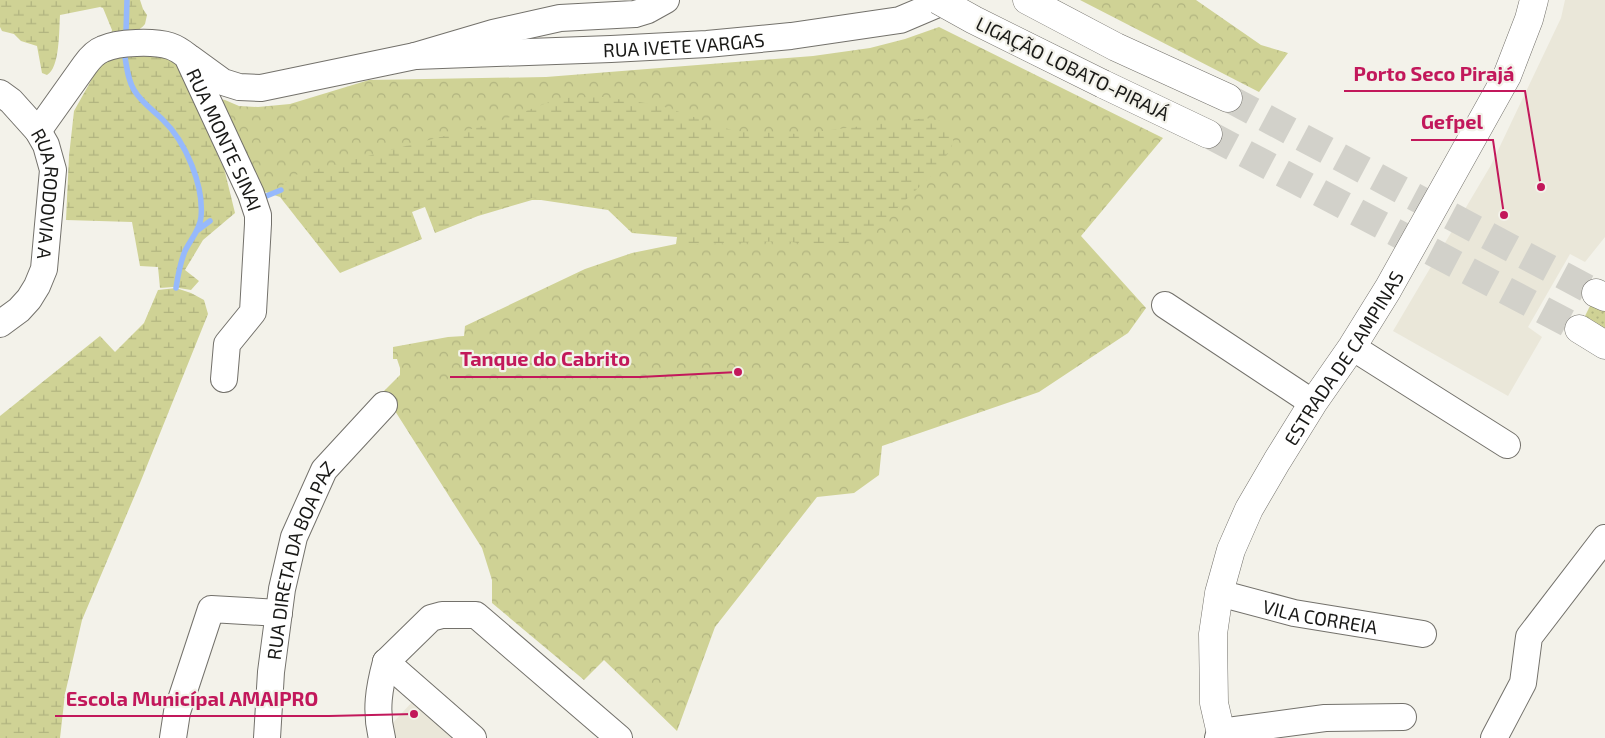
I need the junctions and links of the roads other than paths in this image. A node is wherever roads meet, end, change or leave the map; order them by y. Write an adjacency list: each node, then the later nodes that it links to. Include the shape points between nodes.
1 (666, 0): 7 (street, RUA IVETE VARGAS, via 635,14 560,18 494,32)
2 (938, 0): 11 (main road, LIGAÇÃO LOBATO-PIRAJÁ, bridge)
3 (947, 0): 7 (street, RUA IVETE VARGAS, via 900,20 791,36 612,49)
4 (1027, 0): 9 (main road, LIGAÇÃO LOBATO-PIRAJÁ, via 1116,47)
5 (1534, 0): 16 (main road, ESTRADA DE CAMPINAS, via 1507,76)
6 (187, 56): 7 (street, RUA IVETE VARGAS, via 223,82 239,87 262,88); 10 (street, RUA MONTE SINAI, via 158,44 113,45 101,50 92,56); 17 (street, RUA MONTE SINAI, via 258,215 253,312 227,344)
7 (414, 56)
8 (0, 93): 10 (street, RUA RODOVIA A)
9 (1228, 98)
10 (38, 131): 13 (street, RUA RODOVIA A, via 53,170 44,269 29,299)
11 (1208, 134)
12 (1165, 305): 18 (street)
13 (0, 324)
14 (1579, 329): 15 (main road)
15 (1605, 345)
16 (1352, 347): 18 (main road, ESTRADA DE CAMPINAS); 20 (street)
17 (224, 379)
18 (1313, 403): 22 (main road, ESTRADA DE CAMPINAS, via 1249,509 1231,550)
19 (384, 405): 23 (street, RUA DIRETA DA BOA PAZ, via 324,470 294,537)
20 (1507, 445)
21 (1605, 538): 33 (street, via 1529,637 1523,683)
22 (1219, 592): 24 (street, VILA CORREIA, via 1294,613); 27 (main road, ESTRADA DE CAMPINAS, via 1213,672)
23 (279, 613): 28 (street, via 211,609 177,712); 29 (street, RUA DIRETA DA BOA PAZ)
24 (1423, 634)
25 (386, 662): 30 (street, via 378,692); 31 (street); 32 (street, via 431,618 476,615)
26 (1403, 716): 27 (street, via 1325,718)
27 (1220, 736)
28 (173, 738)
29 (267, 738)
30 (382, 738)
31 (473, 738)
32 (619, 738)
33 (1494, 738)

